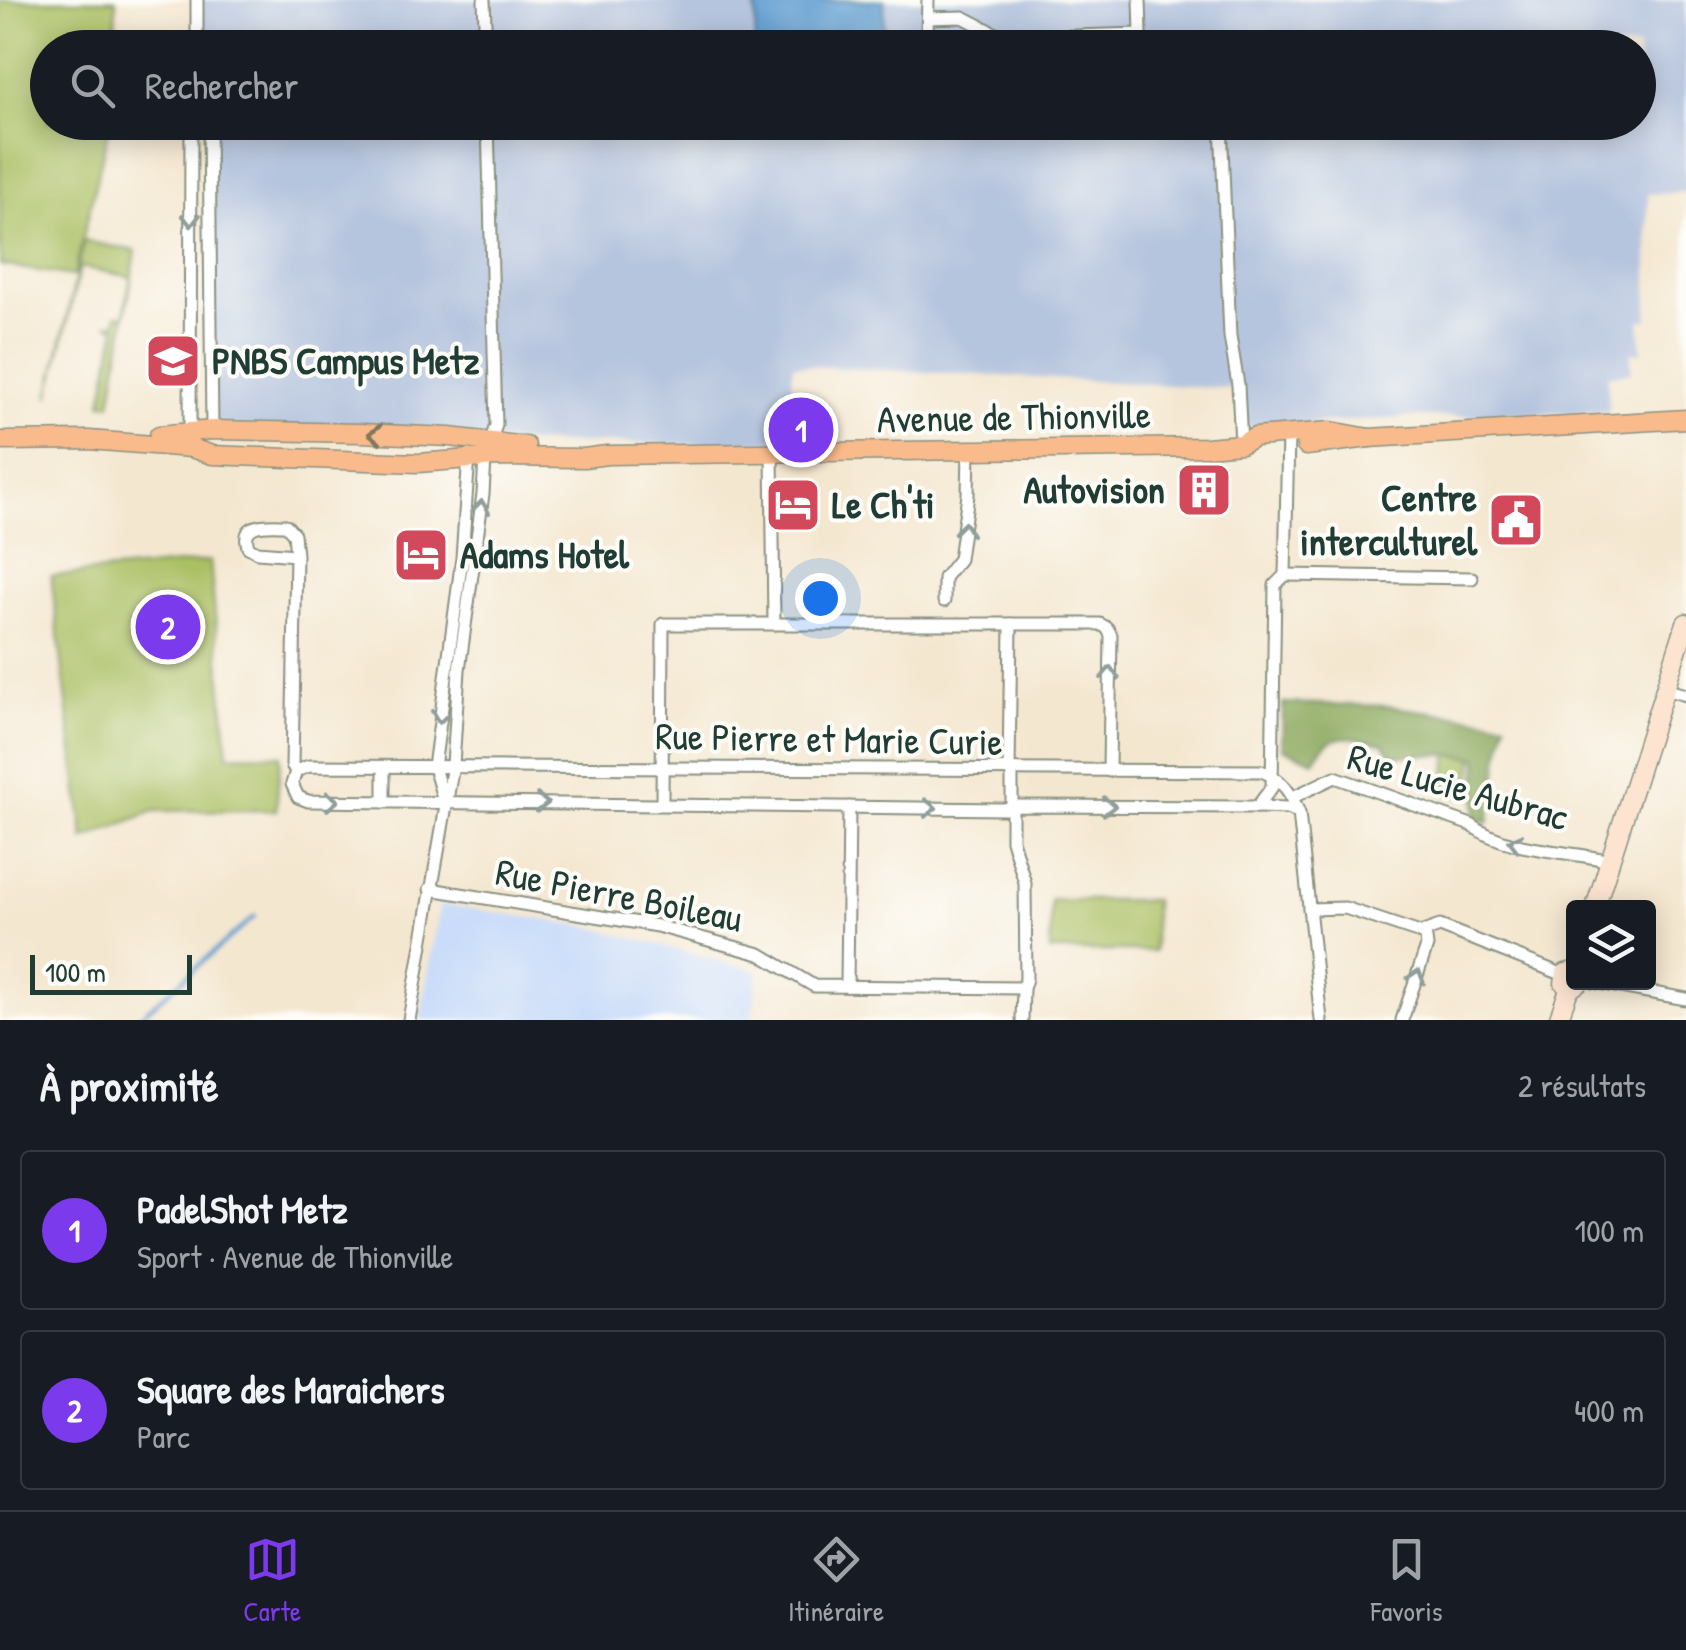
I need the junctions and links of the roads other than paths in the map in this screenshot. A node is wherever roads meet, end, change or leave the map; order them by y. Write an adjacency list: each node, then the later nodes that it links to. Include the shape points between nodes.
1 (197, 0): 6 (street)
2 (484, 0): 7 (street)
3 (928, 0): 5 (street)
4 (1140, 0): 10 (street)
5 (928, 18): 8 (street); 9 (street, via 963,17)
6 (197, 30)
7 (485, 30)
8 (926, 30)
9 (988, 30)
10 (1141, 30)
11 (191, 140): 18 (street, one-way to 18)
12 (209, 140): 16 (street)
13 (488, 140): 24 (street, via 496,416)
14 (1222, 140): 20 (street)
15 (1686, 420): 19 (main road, Avenue de Thionville, via 1369,438 1331,432)
16 (212, 430): 18 (main road, Avenue de Thionville); 23 (main road); 24 (main road, Avenue de Thionville, one-way to 16, via 419,435)
17 (0, 440): 18 (main road, Avenue de Thionville, via 120,434)
18 (190, 441): 23 (main road, Avenue de Thionville)
19 (1287, 441): 20 (main road, Avenue de Thionville, via 1255,437); 26 (street)
20 (1242, 444): 21 (main road, Avenue de Thionville)
21 (969, 451): 22 (main road, Avenue de Thionville); 28 (street, one-way to 21, via 944,578 961,548)
22 (772, 453): 24 (main road, Avenue de Thionville); 30 (street)
23 (212, 455): 24 (main road, Avenue de Thionville, via 446,462)
24 (476, 455): 34 (street, one-way to 24); 37 (street, one-way to 37)
25 (296, 555): 40 (street)
26 (1285, 575): 27 (street); 41 (street, via 1275,585)
27 (1472, 578)
28 (944, 600)
29 (1686, 623): 32 (street)
30 (774, 624): 31 (street); 36 (street, via 663,624)
31 (1011, 624): 38 (street); 39 (street, one-way to 31, via 1107,628)
32 (1664, 689): 33 (street); 50 (street)
33 (1686, 695)
34 (453, 765): 36 (street, Rue Pierre et Marie Curie); 37 (street, Rue Pierre et Marie Curie); 44 (street)
35 (384, 766): 37 (street, Rue Pierre et Marie Curie); 40 (street, Rue Pierre et Marie Curie, via 309,766); 43 (street)
36 (662, 767): 38 (street, Rue Pierre et Marie Curie); 45 (street)
37 (434, 768): 44 (street)
38 (1010, 771): 39 (street, Rue Pierre et Marie Curie); 48 (street)
39 (1109, 771): 41 (street, Rue Pierre et Marie Curie)
40 (296, 772): 43 (street, Rue Pierre et Marie Curie, one-way to 43, via 292,788 304,800)
41 (1273, 776): 42 (street); 46 (street, via 1266,799)
42 (1293, 797): 49 (street); 50 (street, Rue Lucie Aubrac, one-way to 42, via 1483,834 1334,778)
43 (384, 802): 44 (street, Rue Pierre et Marie Curie)
44 (445, 802): 45 (street, Rue Pierre et Marie Curie, one-way to 45); 51 (street)
45 (662, 804): 47 (street, Rue Pierre et Marie Curie)
46 (1256, 806): 48 (street, Rue Pierre et Marie Curie, one-way to 46); 49 (street, Rue Pierre et Marie Curie)
47 (849, 807): 48 (street, Rue Pierre et Marie Curie, one-way to 48); 57 (street)
48 (1012, 808): 58 (street, via 1013,850 1025,883)
49 (1298, 813): 53 (street)
50 (1609, 861): 52 (street)
51 (430, 889): 57 (street, Rue Pierre Boileau, via 657,926 760,954 814,986); 61 (street)
52 (1597, 900)
53 (1309, 908): 54 (street, via 1345,908); 63 (street)
54 (1426, 932): 55 (street, via 1453,930); 64 (street, one-way to 54)
55 (1566, 977)
56 (1566, 982): 65 (street)
57 (848, 986): 58 (street, Rue Pierre Boileau)
58 (1023, 988): 62 (street)
59 (1637, 990): 60 (street)
60 (1686, 999)
61 (409, 1020)
62 (1022, 1020)
63 (1321, 1020)
64 (1402, 1020)
65 (1558, 1020)

